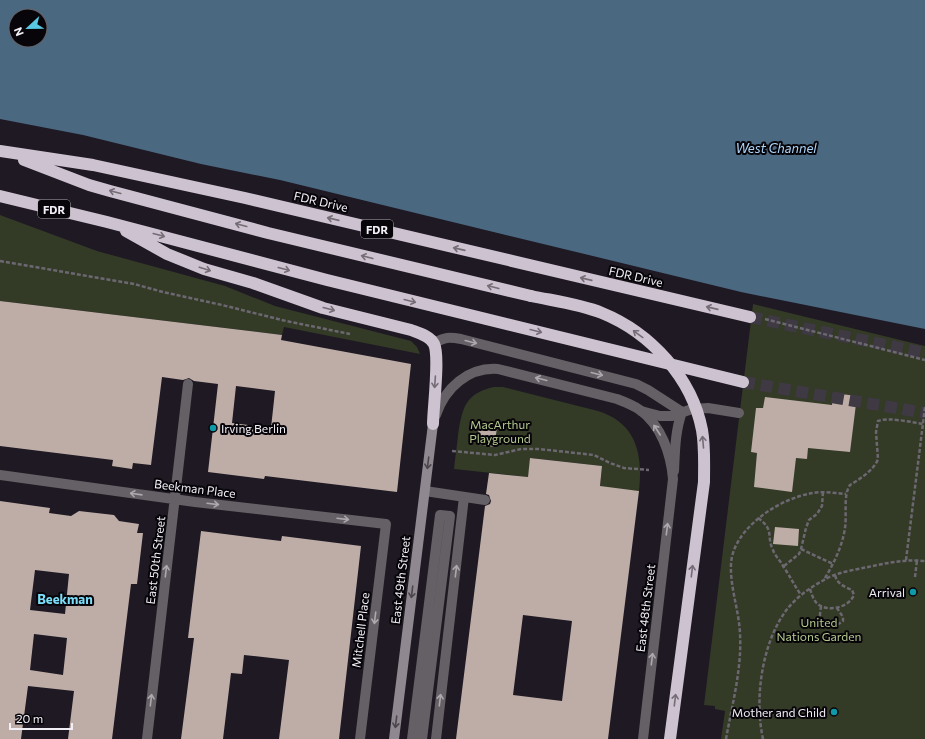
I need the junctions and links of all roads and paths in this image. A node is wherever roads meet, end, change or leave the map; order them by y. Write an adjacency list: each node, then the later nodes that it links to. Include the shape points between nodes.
1 (0, 151): 5 (highway, FDR Drive / FDR, one-way to 1, via 245,198 93,165); 50 (highway, one-way to 1, bridge, via 704,482 704,442 698,417 673,368 642,336 602,313 268,233 110,191)
2 (0, 196): 3 (highway, FDR)
3 (107, 222): 8 (highway, one-way to 8, via 167,254 204,269 323,308 411,330 425,336); 10 (highway, FDR, one-way to 10, via 326,280)
4 (0, 261): 7 (path, via 134,284)
5 (750, 318)
6 (763, 319): 9 (path)
7 (353, 334)
8 (434, 344): 14 (street, one-way to 14, via 443,338 462,339 636,384); 16 (highway, one-way to 16, via 437,358)
9 (925, 360)
10 (743, 382)
11 (188, 384): 26 (street, East 50th Street)
12 (925, 407): 17 (path)
13 (641, 411): 14 (street, via 660,416 672,416); 16 (street, one-way to 16, via 603,395 489,368 472,372 457,383 442,400); 21 (street, one-way to 13, via 663,440 657,428)
14 (682, 412): 15 (street, via 708,408); 21 (street, East 48th Street)
15 (739, 412)
16 (433, 424): 22 (main road, East 49th Street, one-way to 22)
17 (923, 424): 24 (path, via 882,419 878,421 876,463 850,485); 31 (path)
18 (452, 451): 19 (path, via 495,455 521,449 539,449 594,455 624,468)
19 (649, 470)
20 (0, 476): 26 (street, Beekman Place, one-way to 20)
21 (673, 479): 49 (street, East 48th Street, one-way to 21)
22 (425, 491): 25 (street); 45 (main road, East 49th Street, one-way to 45)
23 (823, 492): 24 (path); 28 (path, via 813,492 790,499); 30 (path, via 822,506 809,520)
24 (846, 494): 34 (path, via 845,530)
25 (464, 497): 27 (street); 48 (street, one-way to 25)
26 (175, 499): 29 (street, Beekman Place, one-way to 29); 43 (street, East 50th Street, one-way to 26)
27 (486, 500)
28 (758, 518): 35 (path, via 767,527 772,550); 51 (path, via 746,531 731,563 731,582 740,634 737,677)
29 (386, 524): 44 (street, Mitchell Place, one-way to 44)
30 (801, 549): 34 (path); 35 (path, via 799,554)
31 (906, 560): 32 (path); 36 (path)
32 (917, 560): 33 (path); 37 (path)
33 (925, 561)
34 (833, 564): 38 (path)
35 (784, 566): 40 (path)
36 (835, 575): 38 (path); 42 (path, via 837,581 852,590 854,595)
37 (915, 576)
38 (825, 579): 39 (path)
39 (810, 589): 40 (path); 41 (path, via 815,601)
40 (801, 595): 52 (path, via 778,623 769,644 760,689)
41 (821, 606): 42 (path); 42 (path, via 820,622 826,627 843,621)
42 (837, 608)
43 (147, 739)
44 (360, 739)
45 (394, 739)
46 (412, 739): 47 (street, via 440,515 450,516)
47 (422, 739)
48 (436, 739)
49 (643, 739)
50 (670, 739)
51 (726, 739)
52 (763, 739)

